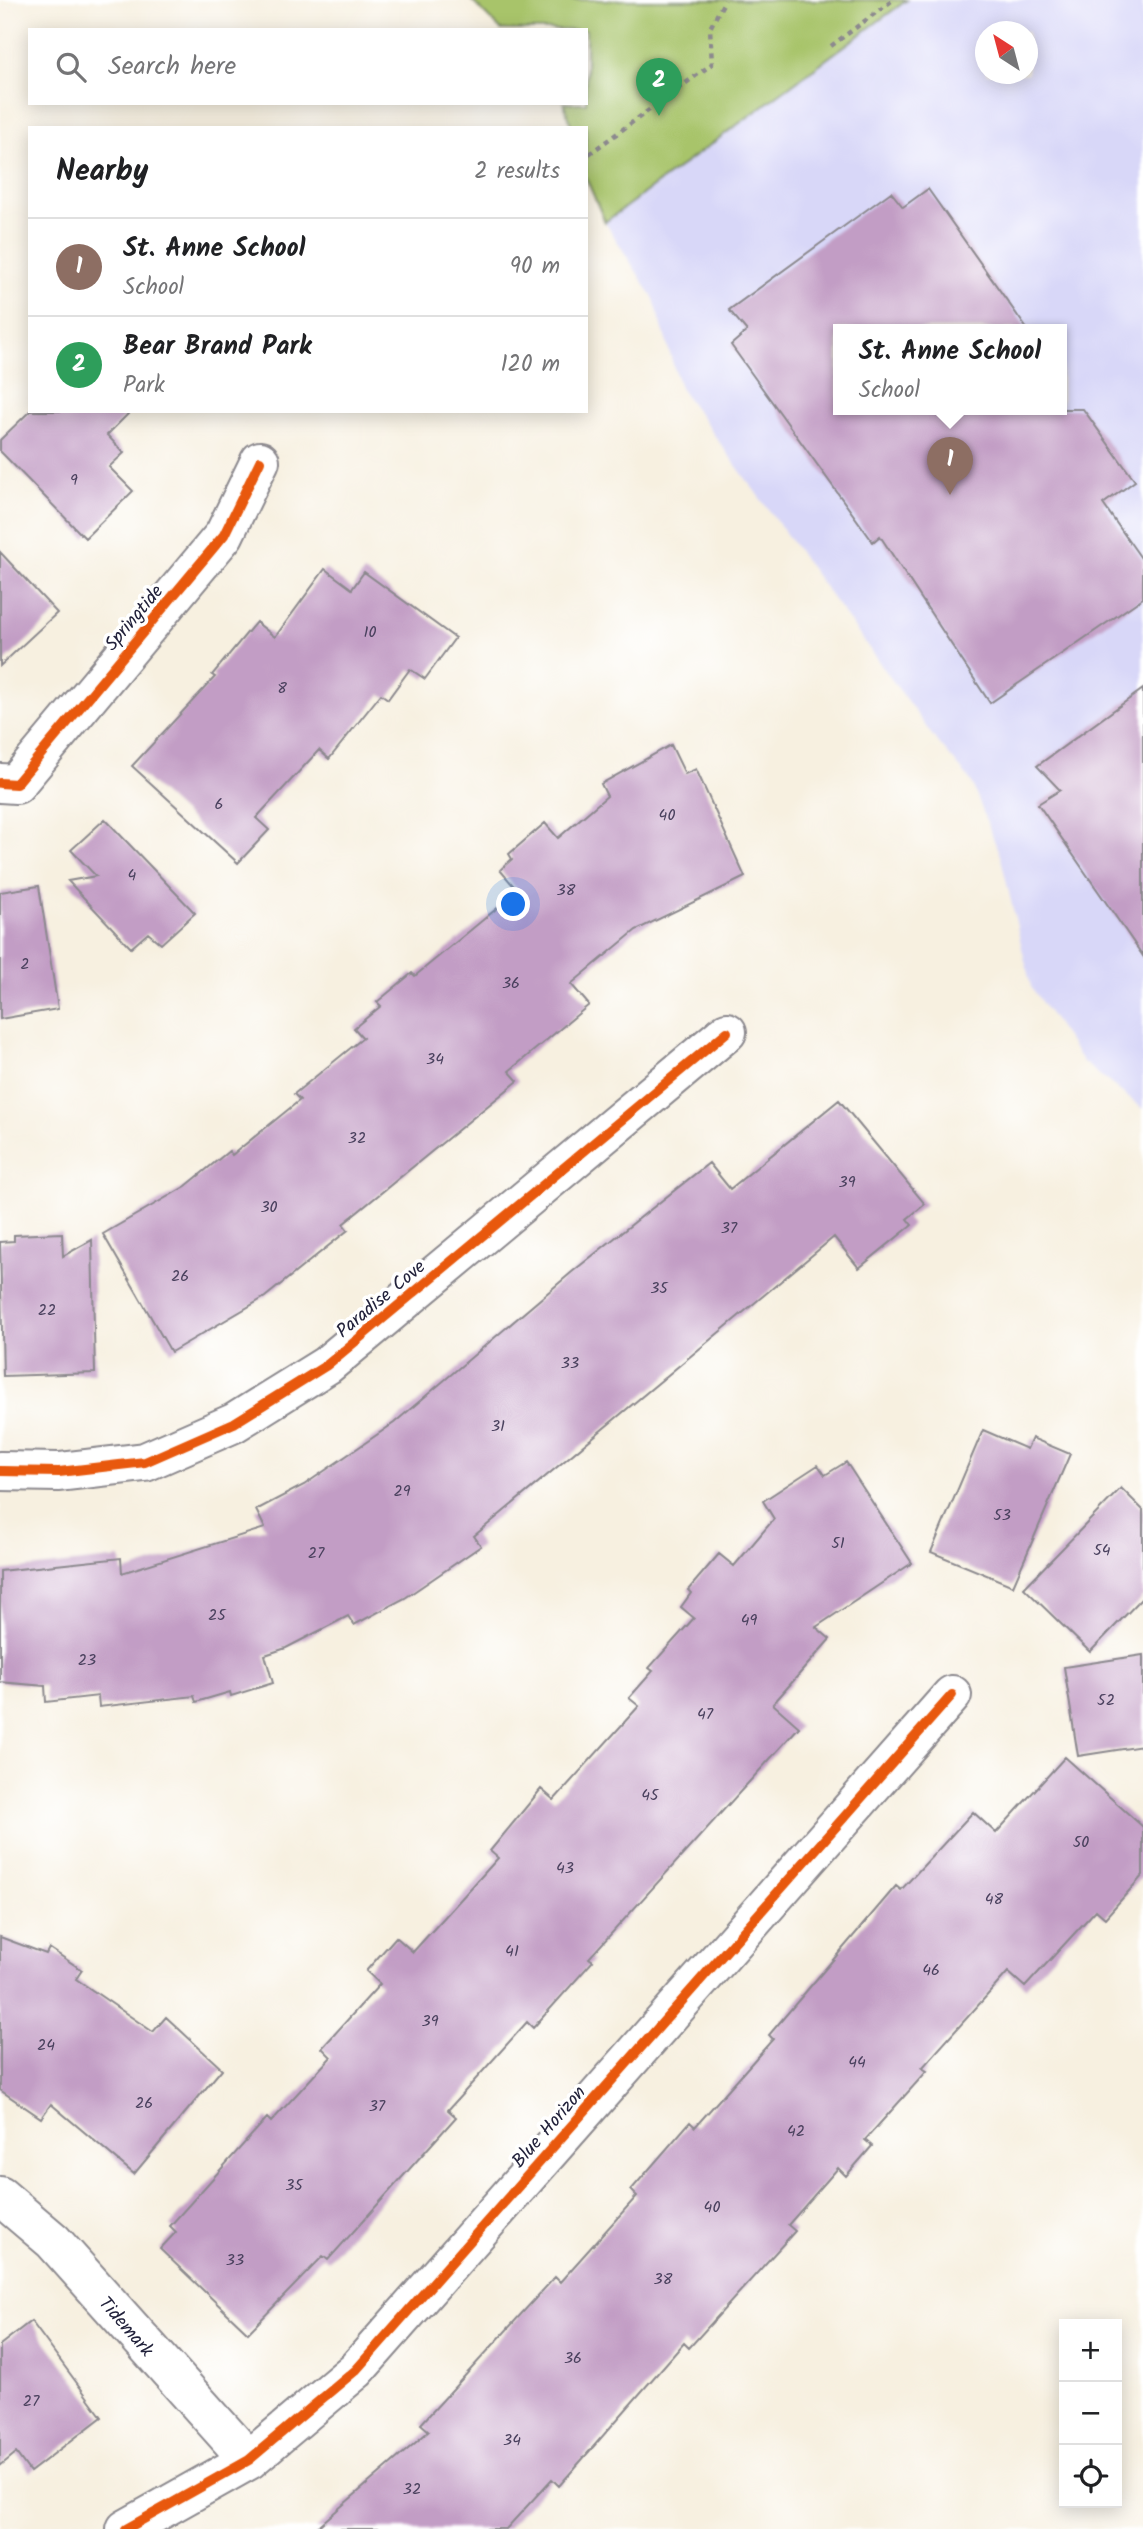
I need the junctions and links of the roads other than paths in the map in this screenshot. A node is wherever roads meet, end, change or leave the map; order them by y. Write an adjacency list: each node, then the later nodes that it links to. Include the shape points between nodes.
1 (260, 461): 2 (street, Springtide, via 224,535)
2 (8, 783)
3 (727, 1032): 4 (street, Paradise Cove, via 327,1365 234,1423 145,1462 60,1472)
4 (0, 1471)
5 (952, 1695): 7 (street, Blue Horizon, via 356,2370)
6 (0, 2196): 7 (street, Tidemark, via 52,2241)
7 (249, 2460): 8 (street, Blue Horizon)
8 (126, 2529)

